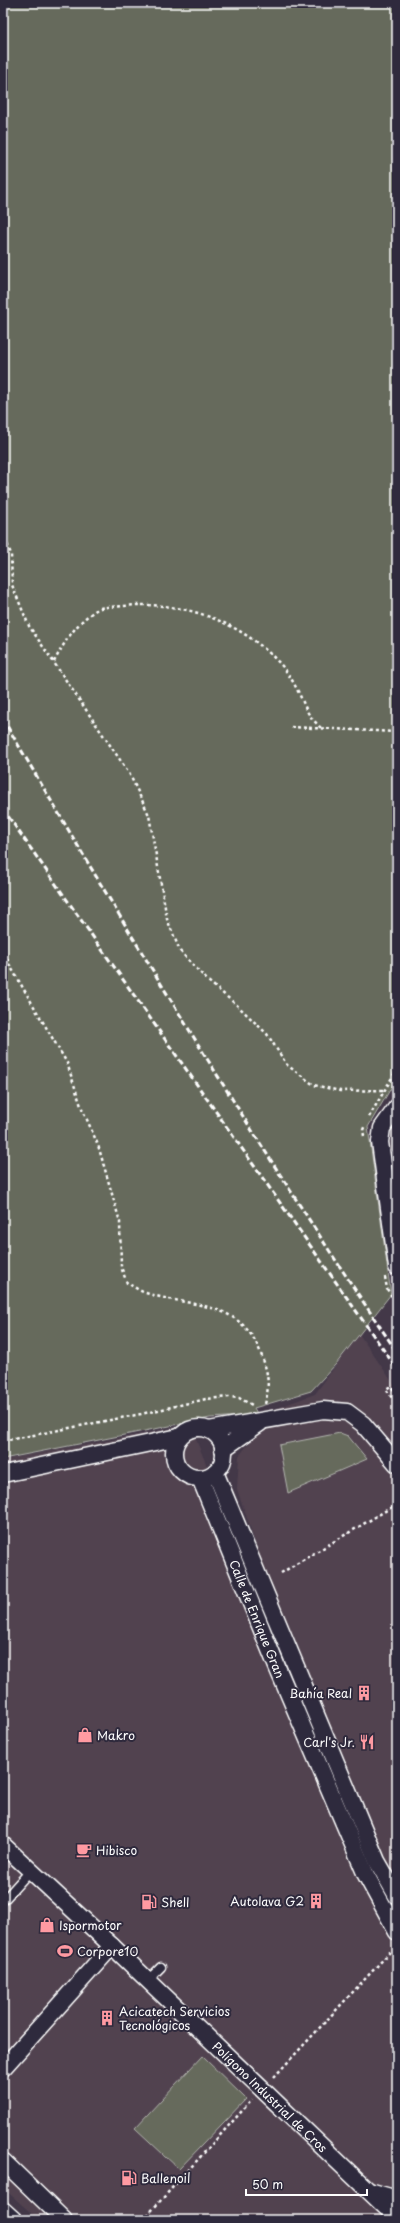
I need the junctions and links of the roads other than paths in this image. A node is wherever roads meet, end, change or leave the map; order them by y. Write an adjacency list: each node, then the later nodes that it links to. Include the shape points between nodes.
1 (397, 1107): 2 (street, via 382,1128 380,1142)
2 (397, 1267)
3 (260, 1411): 4 (street, via 229,1425); 7 (street); 9 (street, via 347,1412 363,1424)
4 (209, 1430): 5 (street, via 192,1429); 7 (street, via 221,1441)
5 (179, 1437): 6 (street); 8 (street, via 173,1453)
6 (127, 1448): 8 (street, via 155,1453); 11 (street)
7 (223, 1449): 10 (street, via 222,1462)
8 (174, 1461): 12 (street, via 184,1474)
9 (397, 1464)
10 (215, 1472): 12 (street); 15 (street, Calle de Enrique Gran, via 377,1861)
11 (3, 1474)
12 (200, 1478): 17 (street, Calle de Enrique Gran, via 261,1630 366,1875)
13 (3, 1845): 14 (street, Polígono Industrial de Cros)
14 (31, 1870): 16 (lane); 18 (street, Polígono Industrial de Cros)
15 (397, 1896)
16 (3, 1901)
17 (397, 1932)
18 (112, 1946): 20 (street, Polígono Industrial de Cros); 21 (street)
19 (161, 1967): 20 (lane)
20 (148, 1980): 23 (street, Polígono Industrial de Cros)
21 (3, 2068)
22 (3, 2161): 28 (street)
23 (370, 2191): 24 (street); 26 (street, Polígono Industrial de Cros)
24 (397, 2200)
25 (3, 2210): 27 (street)
26 (397, 2218)
27 (14, 2220)
28 (64, 2220)

